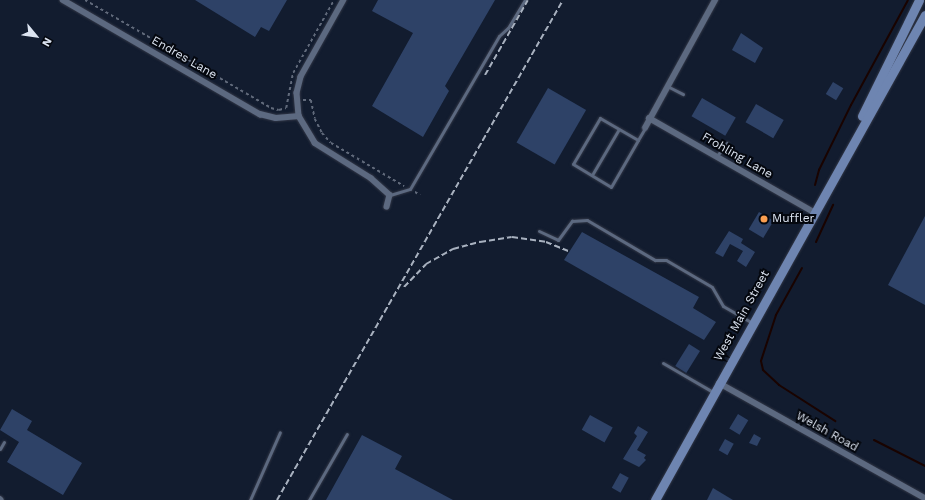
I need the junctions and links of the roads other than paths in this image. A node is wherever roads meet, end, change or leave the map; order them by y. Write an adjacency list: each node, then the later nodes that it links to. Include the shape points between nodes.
1 (63, 0): 9 (street, Endres Lane, via 260,114 276,118)
2 (344, 0): 9 (street, via 301,77)
3 (525, 0): 18 (lane, via 508,28 499,36 410,189)
4 (715, 0): 7 (street)
5 (919, 0): 15 (main road, West Main Street, via 868,100)
6 (925, 16): 15 (main road, West Main Street)
7 (667, 86): 8 (lane); 10 (street)
8 (683, 94)
9 (299, 116): 18 (street, via 315,143 371,178)
10 (649, 118): 11 (street); 16 (street, Frohling Lane)
11 (645, 128): 13 (lane)
12 (619, 129): 13 (lane); 17 (lane); 17 (lane, via 600,118 588,138 573,164)
13 (638, 140): 17 (lane, via 611,187)
14 (727, 143): 16 (lane)
15 (851, 144): 20 (main road, West Main Street)
16 (716, 157): 20 (street, Frohling Lane)
17 (592, 175)
18 (390, 195): 19 (street)
19 (386, 207)
20 (814, 212): 22 (main road, West Main Street)
21 (539, 231): 22 (lane, via 558,240 572,221 587,220 655,260 666,260 712,287 723,306)
22 (752, 323): 24 (main road, West Main Street)
23 (663, 363): 25 (lane)
24 (719, 383): 25 (main road, West Main Street); 30 (street, Welsh Road)
25 (714, 393): 33 (main road, West Main Street)
26 (280, 432): 31 (lane)
27 (347, 434): 32 (lane)
28 (4, 442): 29 (lane)
29 (0, 449)
30 (925, 498)
31 (250, 500)
32 (309, 500)
33 (655, 500)

